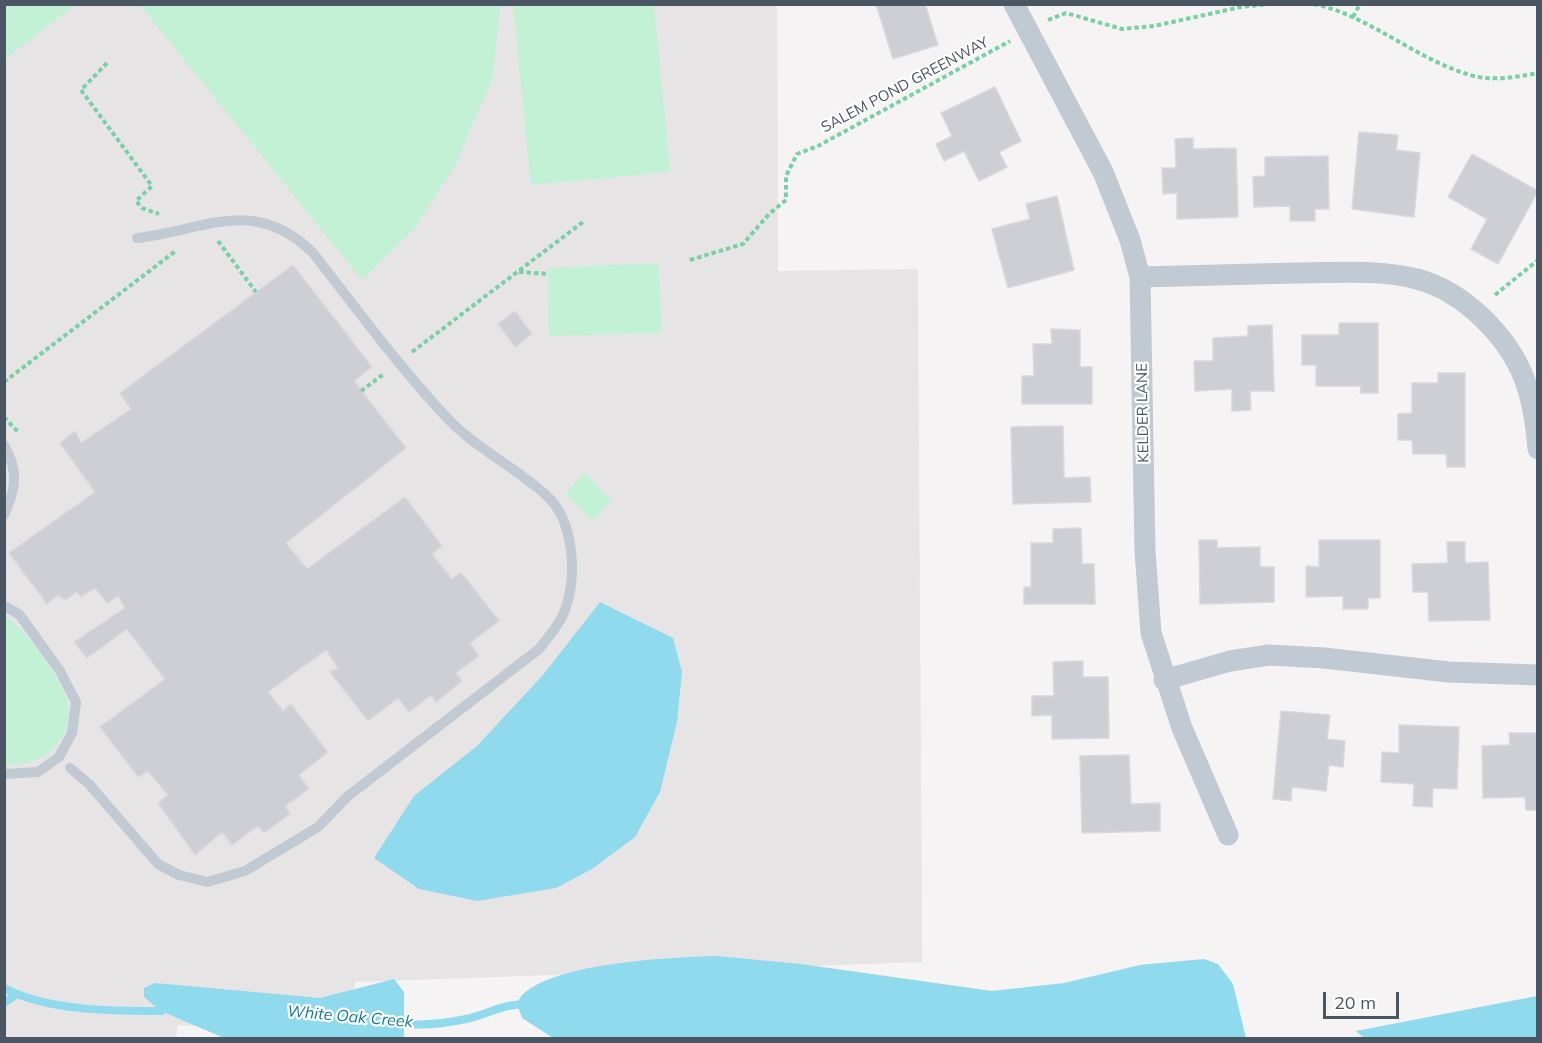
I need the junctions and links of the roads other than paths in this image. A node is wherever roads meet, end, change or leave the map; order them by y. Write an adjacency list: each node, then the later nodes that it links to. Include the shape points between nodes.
1 (1014, 4): 3 (street, KELDER LANE, via 1103,172)
2 (137, 238): 10 (lane, via 260,220 298,237 450,421 548,496 568,535 570,585 558,625 539,649 348,796 318,827 244,871 207,882 179,875 158,864 89,784)
3 (1140, 277): 5 (street, via 1375,272 1419,280 1458,298 1506,345 1524,376); 9 (street, KELDER LANE, via 1147,606)
4 (4, 445): 6 (lane, via 16,475)
5 (1538, 449)
6 (4, 515)
7 (4, 606): 11 (lane, via 19,614 60,671 75,702 72,733 59,757 38,772)
8 (1538, 675): 9 (street, via 1449,672 1269,656 1230,661)
9 (1164, 680): 12 (street, KELDER LANE)
10 (70, 768)
11 (4, 774)
12 (1228, 835)

